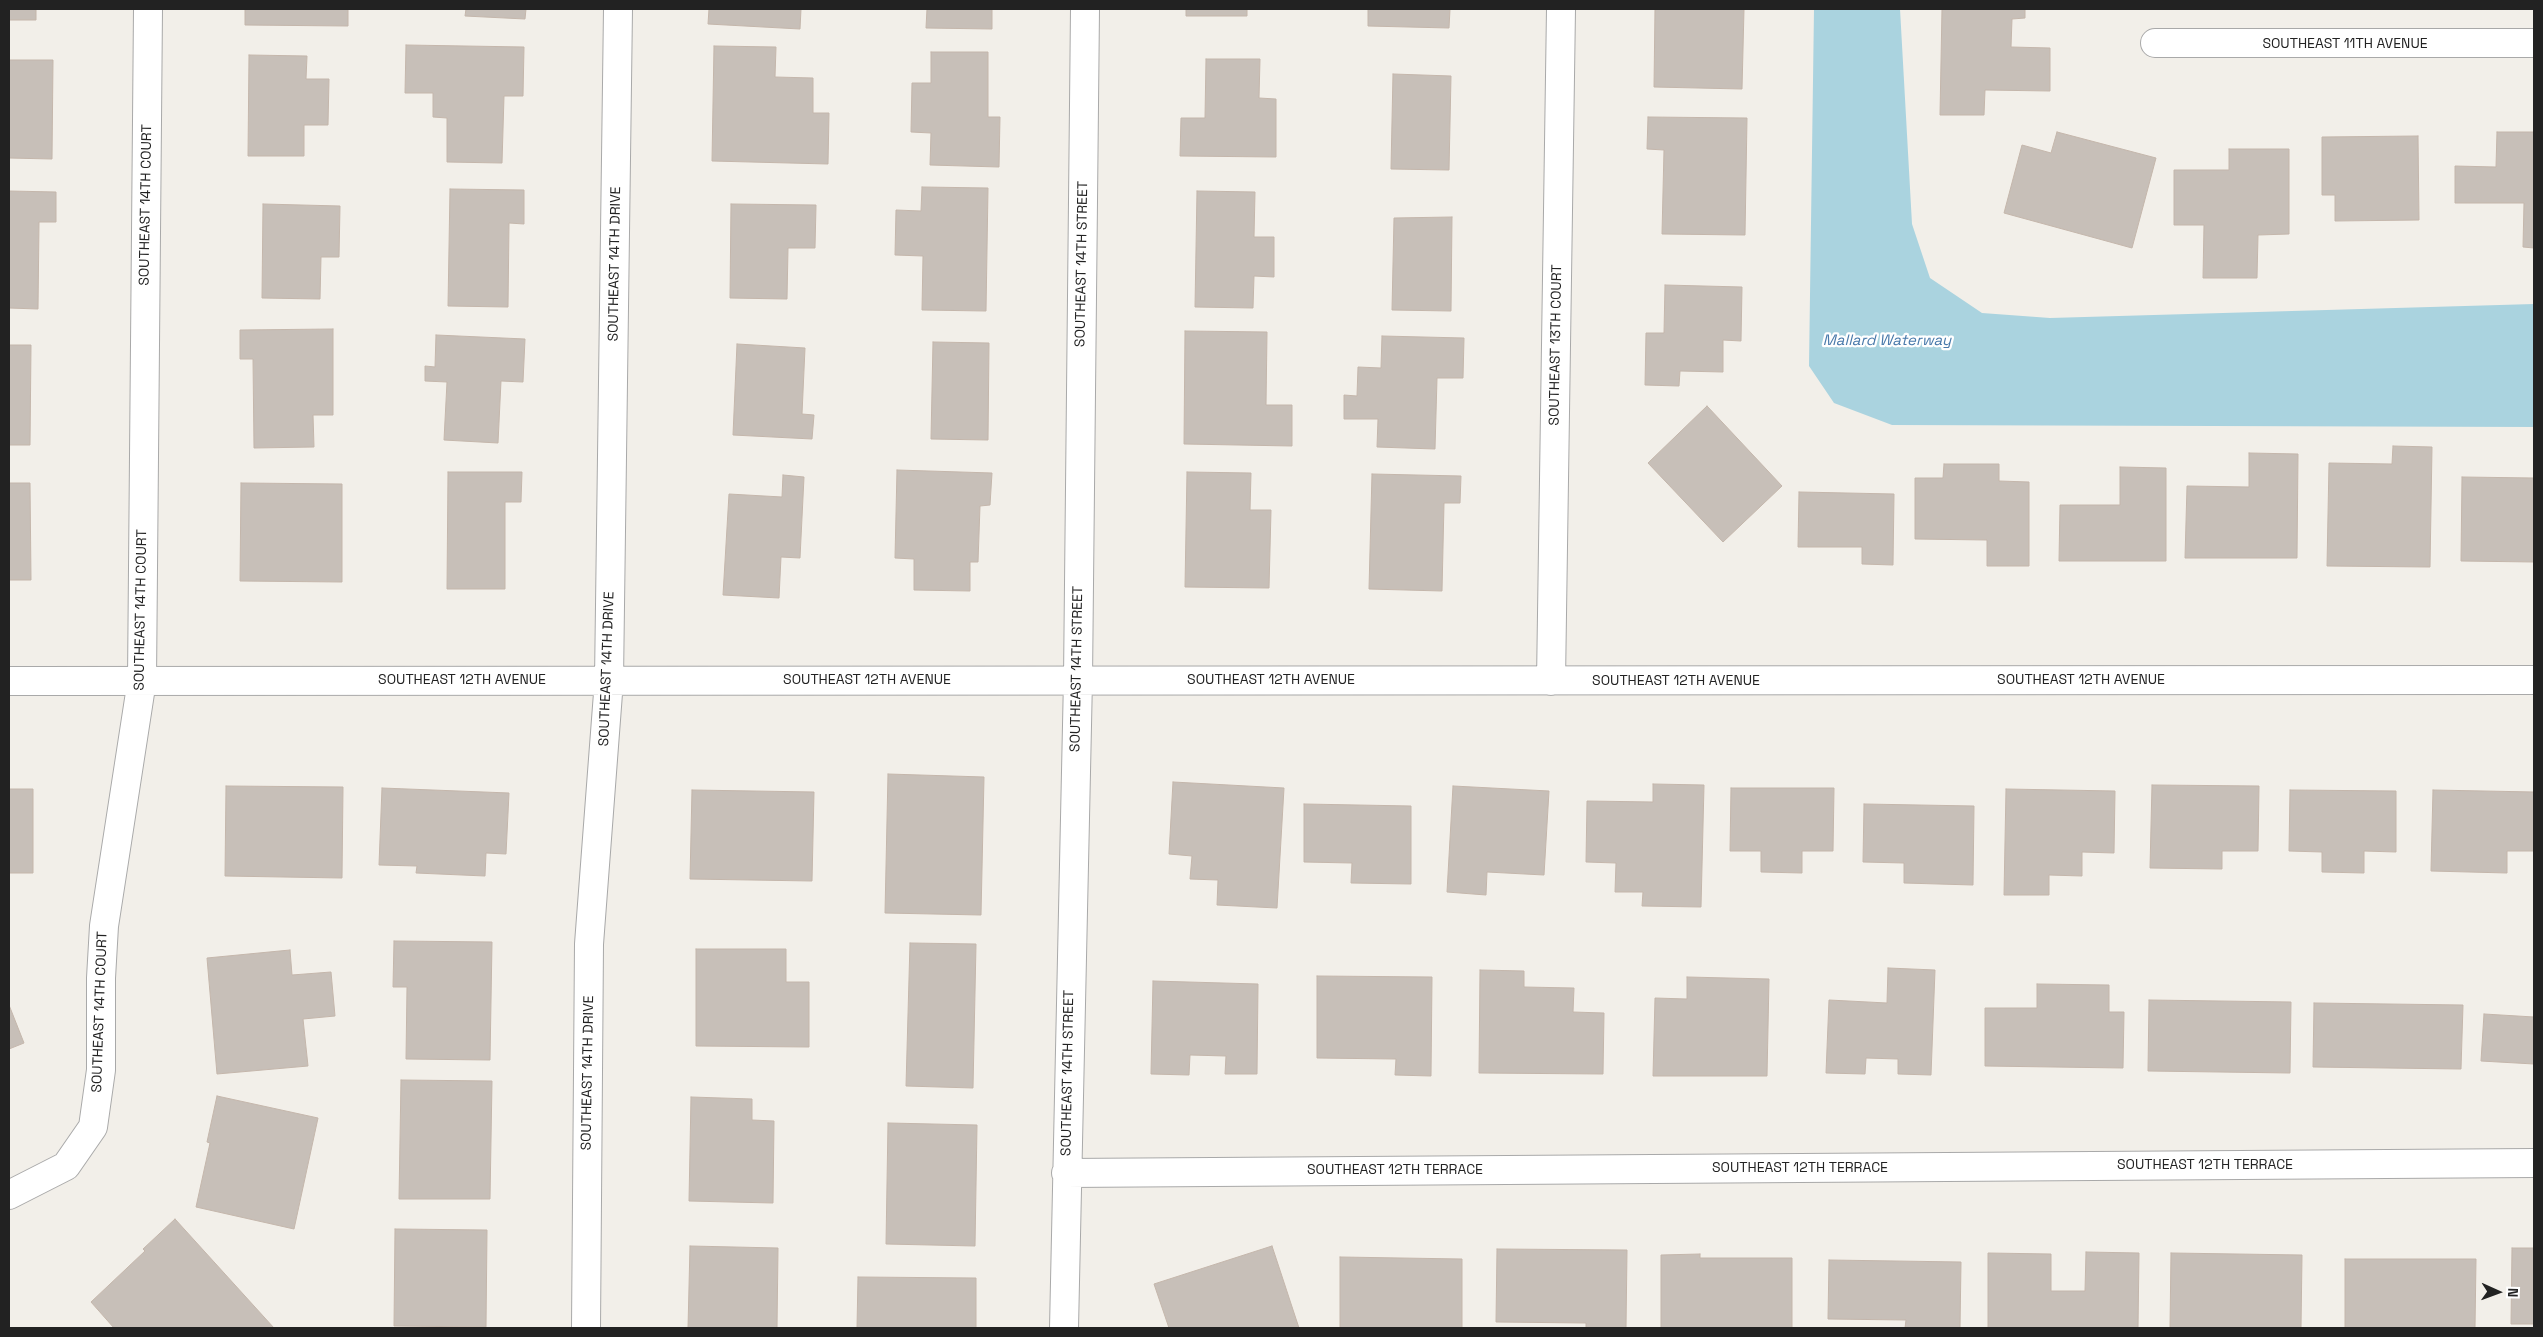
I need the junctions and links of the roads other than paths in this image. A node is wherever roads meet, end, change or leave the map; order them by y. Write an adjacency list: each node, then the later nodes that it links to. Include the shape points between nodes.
1 (148, 9): 7 (street, SOUTHEAST 14TH COURT)
2 (618, 9): 8 (street, SOUTHEAST 14TH DRIVE)
3 (1085, 9): 9 (street, SOUTHEAST 14TH STREET)
4 (1561, 9): 12 (street, SOUTHEAST 13TH COURT)
5 (2155, 43): 6 (street, SOUTHEAST 11TH AVENUE)
6 (2534, 43)
7 (142, 680): 8 (street, SOUTHEAST 12TH AVENUE); 11 (street, SOUTHEAST 12TH AVENUE); 15 (street, SOUTHEAST 14TH COURT, via 104,926 101,1070 93,1127 66,1166)
8 (609, 680): 9 (street, SOUTHEAST 12TH AVENUE); 16 (street, SOUTHEAST 14TH DRIVE, via 589,944)
9 (1078, 680): 12 (street, SOUTHEAST 12TH AVENUE); 14 (street, SOUTHEAST 14TH STREET)
10 (2534, 680): 12 (street, SOUTHEAST 12TH AVENUE)
11 (9, 681)
12 (1551, 681)
13 (2534, 1163): 14 (street, SOUTHEAST 12TH TERRACE)
14 (1066, 1173): 17 (street, SOUTHEAST 14TH STREET)
15 (9, 1195)
16 (586, 1328)
17 (1064, 1328)

